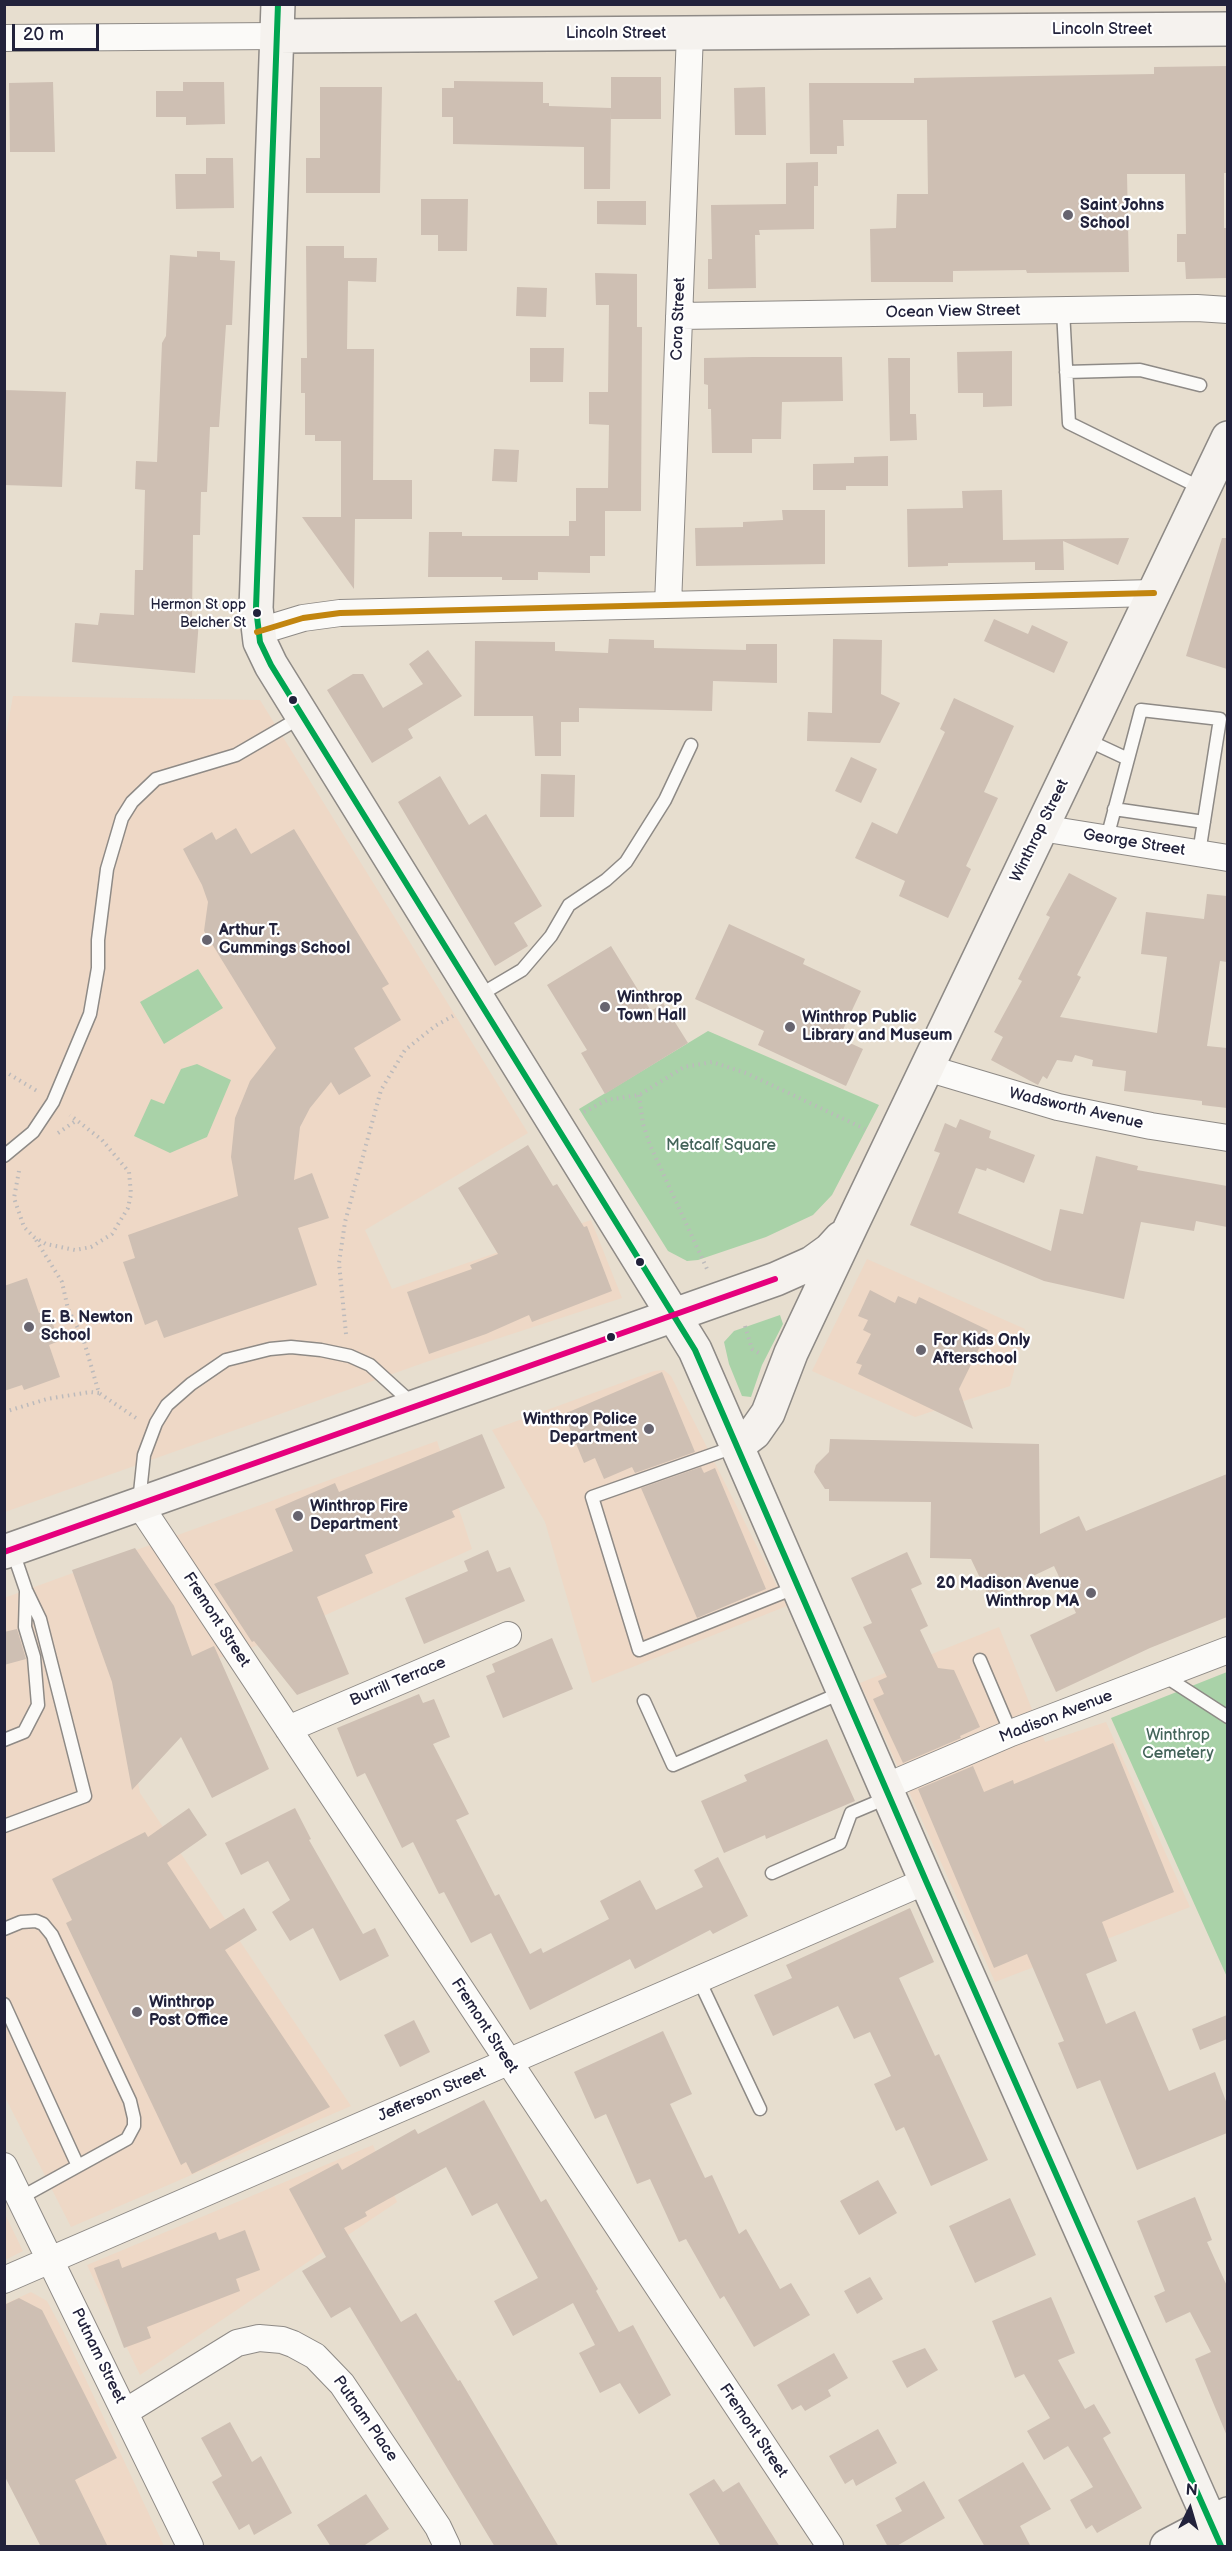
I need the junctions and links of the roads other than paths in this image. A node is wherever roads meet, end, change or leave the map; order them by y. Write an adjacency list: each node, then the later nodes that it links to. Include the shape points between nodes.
1 (278, 20): 3 (main road, Lincoln Street); 4 (street, Lincoln Street); 14 (main road)
2 (1227, 29): 3 (main road, Lincoln Street)
3 (690, 33): 7 (street, Cora Street)
4 (4, 38)
5 (1063, 310): 6 (street, Ocean View Street); 7 (street, Ocean View Street); 8 (lane)
6 (1227, 310)
7 (679, 316): 13 (street, Cora Street)
8 (1066, 372): 9 (lane, via 1140,370); 11 (lane, via 1069,423)
9 (1200, 385)
10 (1227, 438): 11 (main road, Winthrop Street)
11 (1203, 489): 12 (main road, Winthrop Street)
12 (1154, 593): 13 (street); 16 (main road, Winthrop Street)
13 (668, 605): 14 (street, via 340,613 303,618)
14 (257, 632): 15 (main road, via 264,653)
15 (303, 716): 25 (main road); 28 (lane, via 236,755 156,779 132,802 122,818 107,869 90,1014 53,1102 33,1132)
16 (1084, 739): 18 (lane); 21 (main road, Winthrop Street)
17 (692, 745): 25 (lane, via 665,800 626,862 569,905 551,936 522,970)
18 (1128, 759): 19 (lane); 20 (lane, via 1141,710 1220,719)
19 (1114, 809): 20 (lane); 22 (lane)
20 (1204, 822): 23 (lane)
21 (1041, 828): 22 (street, George Street); 26 (main road, Winthrop Street)
22 (1107, 838): 23 (street, George Street)
23 (1199, 853): 24 (street, George Street)
24 (1227, 858)
25 (478, 999): 30 (main road)
26 (927, 1068): 27 (street, Wadsworth Avenue, via 1058,1107); 29 (main road, Winthrop Street)
27 (1227, 1138)
28 (4, 1155)
29 (852, 1224): 30 (main road, via 830,1250 812,1263); 32 (main road, via 791,1353 768,1413 754,1433)
30 (674, 1314): 31 (main road); 32 (main road, via 695,1350)
31 (415, 1406): 33 (main road); 33 (lane, via 370,1365 350,1356 291,1347 226,1360 167,1405 144,1455)
32 (738, 1446): 35 (main road); 35 (lane, via 592,1497 639,1650)
33 (139, 1504): 34 (main road); 44 (street, Fremont Street)
34 (8, 1550): 36 (lane)
35 (798, 1586): 41 (main road)
36 (26, 1590): 46 (lane, via 25,1627 34,1657 38,1705 24,1732); 48 (lane, via 40,1619 85,1796)
37 (508, 1635): 44 (street, Burrill Terrace)
38 (1227, 1650): 40 (street, Madison Avenue)
39 (980, 1660): 45 (lane)
40 (1163, 1675): 43 (lane); 45 (street, Madison Avenue)
41 (844, 1692): 42 (lane, via 673,1765); 47 (main road)
42 (644, 1701)
43 (1227, 1717)
44 (288, 1729): 54 (street, Fremont Street)
45 (1011, 1733): 47 (street, Madison Avenue)
46 (4, 1740)
47 (888, 1792): 49 (lane, via 851,1814 840,1843); 50 (main road)
48 (4, 1826)
49 (772, 1873)
50 (926, 1881): 52 (street, Jefferson Street); 62 (main road)
51 (4, 1929): 57 (lane, via 30,1920 48,1929 133,2109 134,2126 127,2139)
52 (699, 1980): 54 (street, Jefferson Street); 55 (lane)
53 (4, 2004): 57 (lane)
54 (508, 2063): 59 (street, Jefferson Street); 65 (street, Fremont Street)
55 (760, 2109)
56 (4, 2166): 58 (street, Putnam Street)
57 (78, 2166): 58 (lane)
58 (20, 2198): 59 (street, Putnam Street)
59 (50, 2259): 60 (street, Jefferson Street); 61 (street, Putnam Street)
60 (4, 2280)
61 (125, 2412): 63 (street, Putnam Street); 64 (street, Putnam Place, via 237,2343 259,2338 293,2344 315,2356 342,2384)
62 (1219, 2528): 66 (main road)
63 (190, 2547)
64 (447, 2547)
65 (830, 2547)
66 (1167, 2547)

